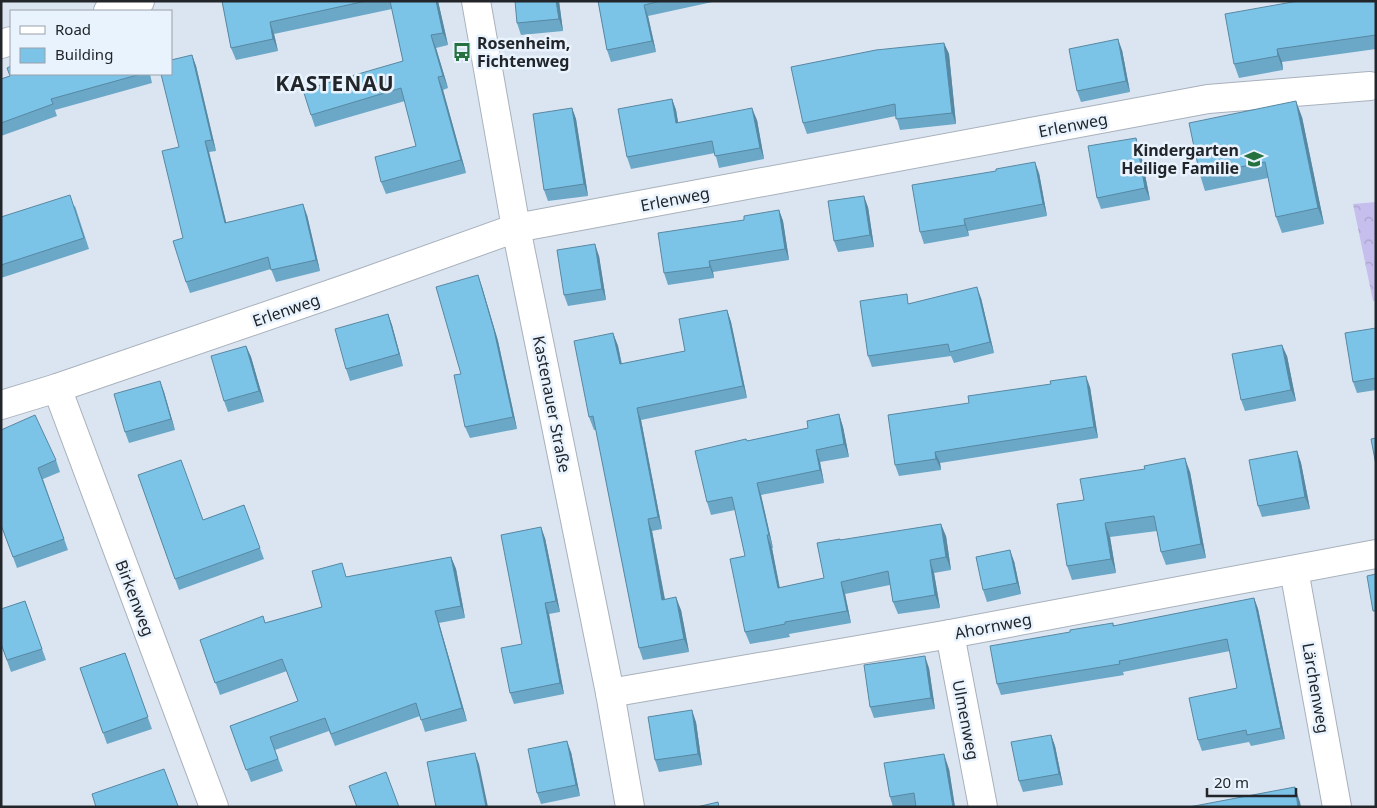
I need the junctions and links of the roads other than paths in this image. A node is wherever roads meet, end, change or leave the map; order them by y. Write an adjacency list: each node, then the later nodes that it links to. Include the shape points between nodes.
1 (140, 1): 3 (street)
2 (476, 1): 5 (street, Kastenauer Straße)
3 (111, 10)
4 (1370, 86): 5 (street, Erlenweg, via 1208,99)
5 (516, 228): 6 (street, Erlenweg); 11 (street, Kastenauer Straße)
6 (57, 388): 7 (street, Erlenweg); 12 (street, Birkenweg)
7 (1, 405)
8 (1376, 554): 9 (street, Ahornweg)
9 (1294, 570): 10 (street, Ahornweg); 15 (street, Lärchenweg)
10 (950, 634): 11 (street, Ahornweg); 14 (street, Ulmenweg)
11 (610, 693): 13 (street, Kastenauer Straße)
12 (214, 807)
13 (630, 807)
14 (983, 807)
15 (1337, 807)

